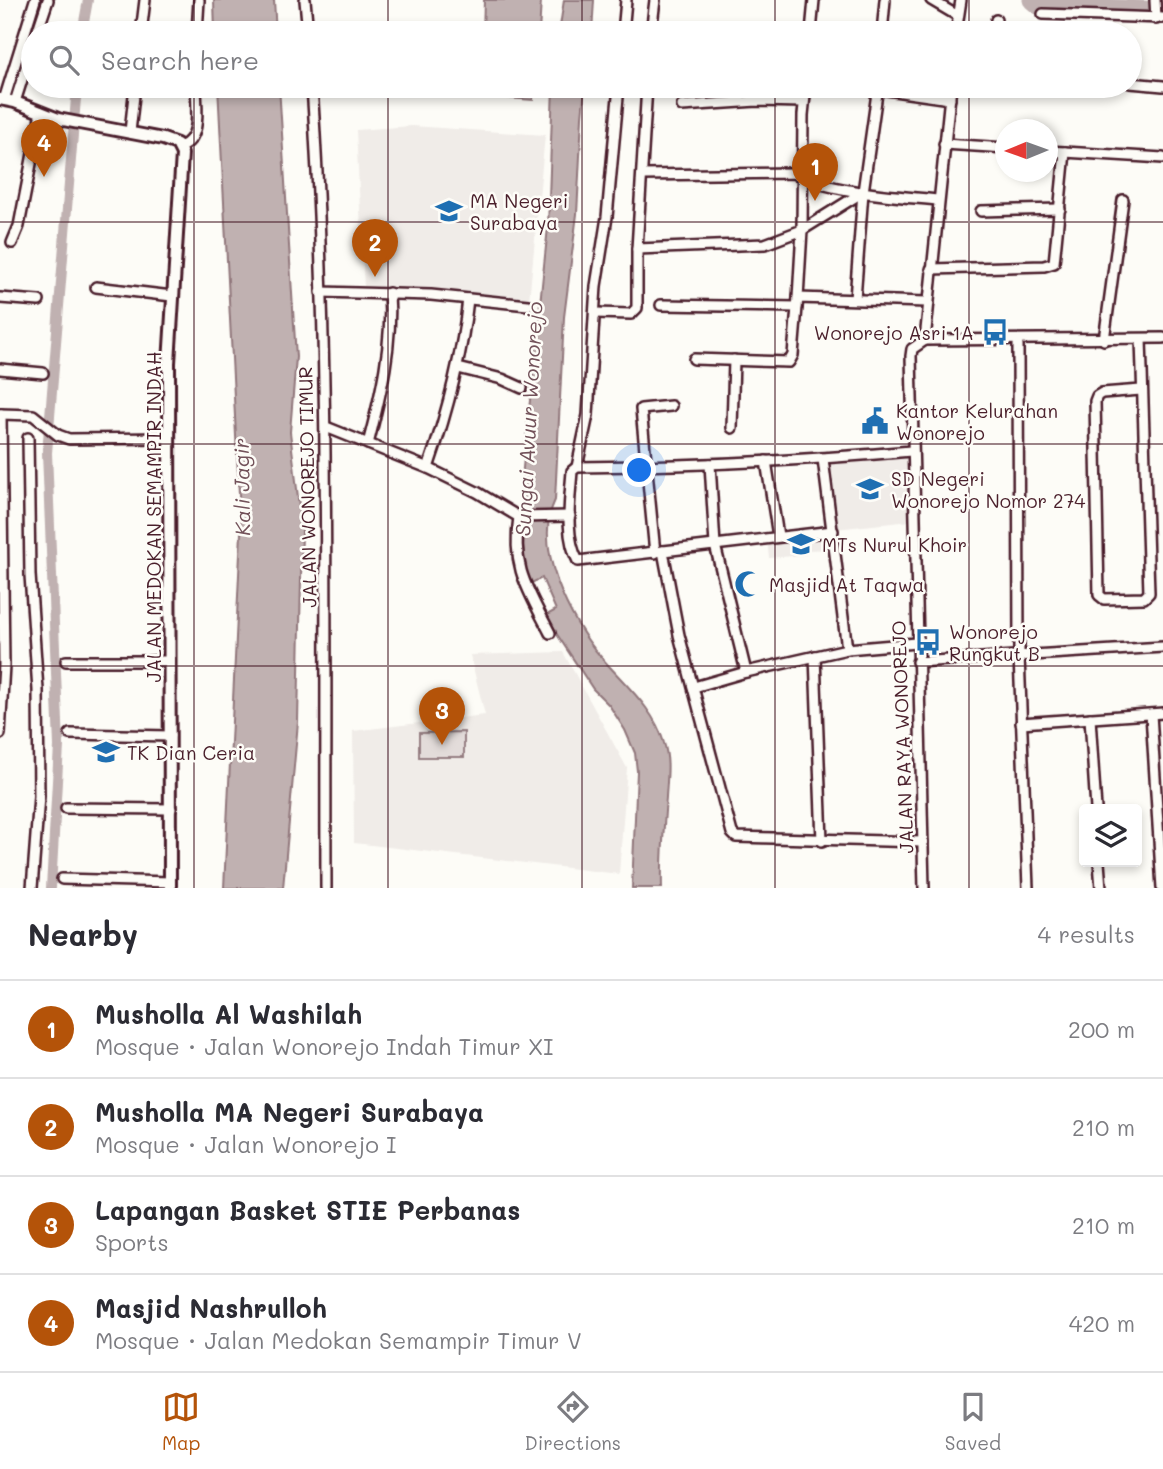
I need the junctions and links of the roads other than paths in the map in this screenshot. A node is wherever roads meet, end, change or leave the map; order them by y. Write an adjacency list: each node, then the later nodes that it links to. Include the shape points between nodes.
1 (35, 0): 18 (street)
2 (48, 0): 19 (street)
3 (145, 0): 20 (street)
4 (199, 0): 21 (street)
5 (305, 0): 22 (street)
6 (626, 0): 23 (street)
7 (655, 0): 24 (street)
8 (814, 0): 25 (street)
9 (885, 0): 26 (street)
10 (931, 0): 14 (street)
11 (951, 0): 14 (street)
12 (961, 0): 16 (street)
13 (1154, 2): 17 (street)
14 (948, 10): 16 (street)
15 (1043, 14): 17 (street)
16 (958, 16): 27 (street)
17 (1158, 17)
18 (29, 21)
19 (41, 21)
20 (142, 21)
21 (198, 21)
22 (307, 21)
23 (624, 21)
24 (652, 21)
25 (812, 21)
26 (883, 21)
27 (957, 21)
28 (21, 48): 41 (street)
29 (21, 69): 41 (street)
30 (1142, 84): 31 (street)
31 (1163, 86)
32 (134, 98): 45 (street)
33 (196, 98): 47 (street, via 196,130 190,143)
34 (313, 98): 64 (street, JALAN WONOREJO TIMUR)
35 (618, 98): 75 (street)
36 (646, 98): 52 (street)
37 (804, 98): 42 (street)
38 (876, 98): 54 (street)
39 (944, 98): 40 (street)
40 (950, 99): 46 (street)
41 (6, 100): 44 (street)
42 (803, 102): 43 (street); 53 (street)
43 (682, 106)
44 (41, 112): 45 (street); 60 (street)
45 (130, 132): 47 (street)
46 (944, 144): 48 (street); 55 (street)
47 (180, 147): 66 (street, JALAN MEDOKAN SEMAMPIR INDAH)
48 (995, 147)
49 (1058, 151): 50 (street)
50 (1065, 152): 51 (street); 57 (street)
51 (1163, 158)
52 (643, 175): 53 (street, via 790,173); 61 (street)
53 (803, 179): 54 (street); 59 (street)
54 (863, 192): 55 (street); 59 (street); 69 (street)
55 (938, 200): 62 (street)
56 (1123, 200): 79 (street)
57 (1060, 209): 58 (street); 62 (street, via 1054,263)
58 (981, 211)
59 (802, 230): 61 (street, via 765,244); 71 (street)
60 (12, 243)
61 (637, 249): 75 (street, via 636,311)
62 (931, 269): 72 (street)
63 (96, 288): 66 (street)
64 (321, 292): 65 (street); 90 (street, JALAN WONOREJO TIMUR)
65 (389, 293): 68 (street); 94 (street, via 387,357)
66 (172, 296): 93 (street, JALAN MEDOKAN SEMAMPIR INDAH)
67 (0, 298): 70 (street)
68 (468, 299): 73 (street); 83 (street)
69 (855, 299): 71 (street); 72 (street)
70 (39, 301)
71 (798, 302): 74 (street); 82 (street, via 789,362)
72 (927, 302): 78 (street)
73 (528, 305)
74 (661, 305)
75 (595, 313): 102 (street, via 588,415)
76 (1163, 338): 77 (street)
77 (1140, 339): 79 (street); 87 (street)
78 (925, 340): 79 (street); 95 (street, JALAN RAYA WONOREJO, via 912,349 911,356)
79 (1104, 340)
80 (1018, 345): 117 (street)
81 (694, 359): 82 (street)
82 (734, 360): 91 (street)
83 (457, 368): 86 (street); 101 (street)
84 (0, 369): 85 (street)
85 (43, 373)
86 (522, 388)
87 (1141, 390): 87 (street, via 1149,593 1144,598 1104,599 1099,595 1095,401 1102,393)
88 (671, 406): 99 (street, via 641,409)
89 (1, 414): 93 (street, via 39,417 69,439); 100 (street)
90 (326, 427): 94 (street); 142 (street, JALAN WONOREJO TIMUR)
91 (732, 428)
92 (28, 439): 141 (street, via 39,796)
93 (169, 439): 119 (street, JALAN MEDOKAN SEMAMPIR INDAH)
94 (368, 444): 101 (street)
95 (911, 451): 96 (street); 113 (street, JALAN RAYA WONOREJO)
96 (823, 459): 97 (street); 106 (street)
97 (766, 461): 98 (street); 107 (street)
98 (710, 464): 99 (street); 108 (street)
99 (646, 467): 102 (street); 109 (street)
100 (1, 468): 105 (street)
101 (428, 468): 104 (street)
102 (575, 468): 103 (street)
103 (570, 516): 104 (street); 109 (street, via 578,561)
104 (522, 517): 112 (street, via 516,554 523,580)
105 (1, 519): 110 (street)
106 (833, 531): 107 (street); 115 (street)
107 (778, 536): 108 (street)
108 (715, 545): 109 (street); 122 (street)
109 (659, 552): 123 (street)
110 (2, 569): 111 (street)
111 (2, 619): 121 (street)
112 (550, 634)
113 (916, 643): 115 (street); 120 (street, JALAN RAYA WONOREJO)
114 (1163, 647): 117 (street)
115 (847, 649): 116 (street)
116 (815, 656): 122 (street); 136 (street)
117 (1019, 656): 120 (street); 128 (street)
118 (66, 661): 119 (street)
119 (170, 661): 131 (street, JALAN MEDOKAN SEMAMPIR INDAH)
120 (916, 662): 137 (street, JALAN RAYA WONOREJO)
121 (2, 665): 126 (street)
122 (746, 672): 123 (street)
123 (694, 687): 136 (street, via 732,833 736,837)
124 (1163, 713): 125 (street)
125 (1151, 714): 127 (street); 132 (street)
126 (1, 717): 129 (street)
127 (1090, 718): 128 (street); 133 (street)
128 (1021, 723): 144 (street)
129 (0, 734)
130 (70, 734): 131 (street)
131 (170, 736): 135 (street, JALAN MEDOKAN SEMAMPIR INDAH)
132 (1159, 793): 146 (street)
133 (1096, 804)
134 (66, 808): 135 (street)
135 (170, 809): 140 (street, JALAN MEDOKAN SEMAMPIR INDAH)
136 (822, 841): 137 (street)
137 (923, 842): 143 (street, JALAN RAYA WONOREJO)
138 (1099, 867): 145 (street)
139 (62, 879): 140 (street)
140 (170, 885)
141 (32, 888)
142 (326, 888)
143 (924, 888)
144 (1028, 888)
145 (1101, 888)
146 (1162, 888)

